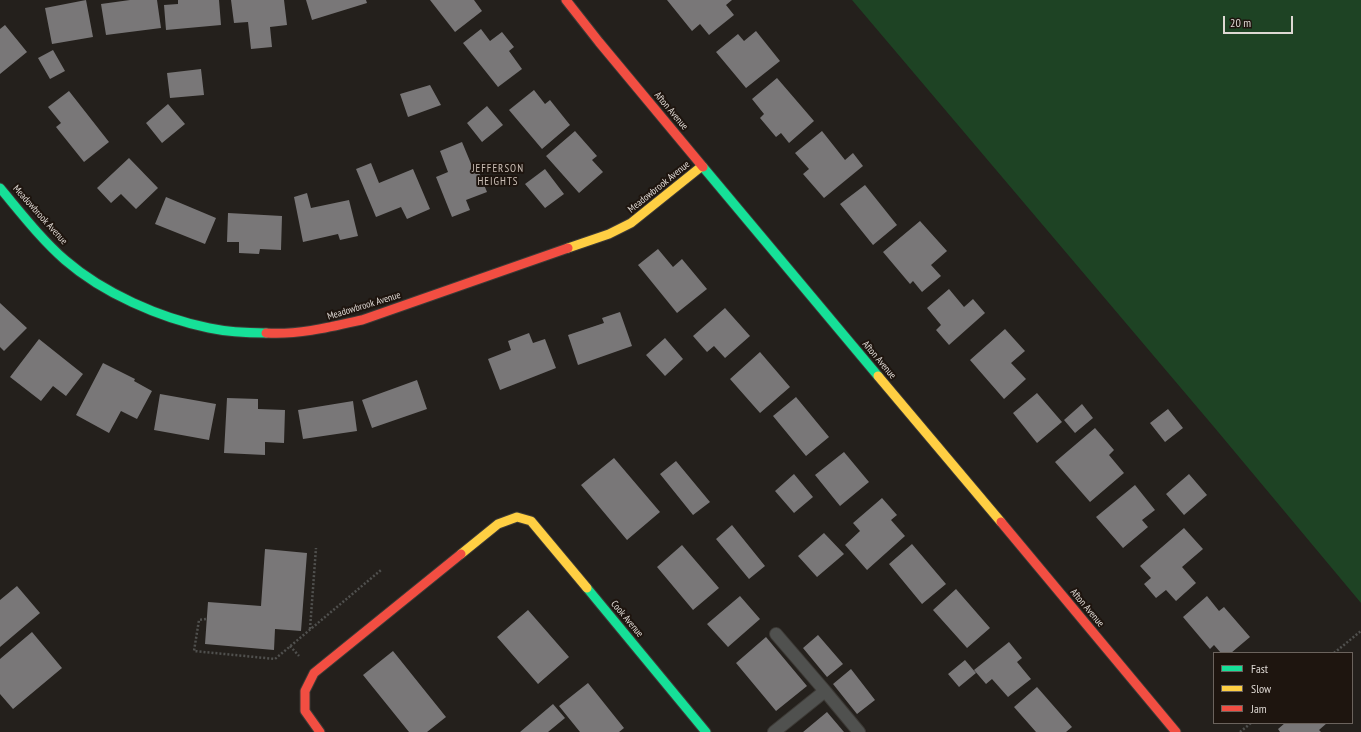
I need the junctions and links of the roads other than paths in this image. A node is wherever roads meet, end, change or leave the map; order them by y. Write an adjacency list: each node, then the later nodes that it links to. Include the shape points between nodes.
1 (566, 0): 2 (street, Afton Avenue)
2 (702, 166): 3 (street, Meadowbrook Avenue, via 631,223 608,234 362,320 309,332 280,334 250,334 221,330 180,322 141,307 100,285 66,260 33,228); 10 (street, Afton Avenue)
3 (0, 188)
4 (776, 634): 5 (lane)
5 (825, 691): 8 (lane); 9 (lane)
6 (319, 731): 7 (street, Cook Avenue, via 305,711 305,691 314,673 498,524 517,517 531,521)
7 (706, 732)
8 (774, 732)
9 (859, 732)
10 (1176, 732)

